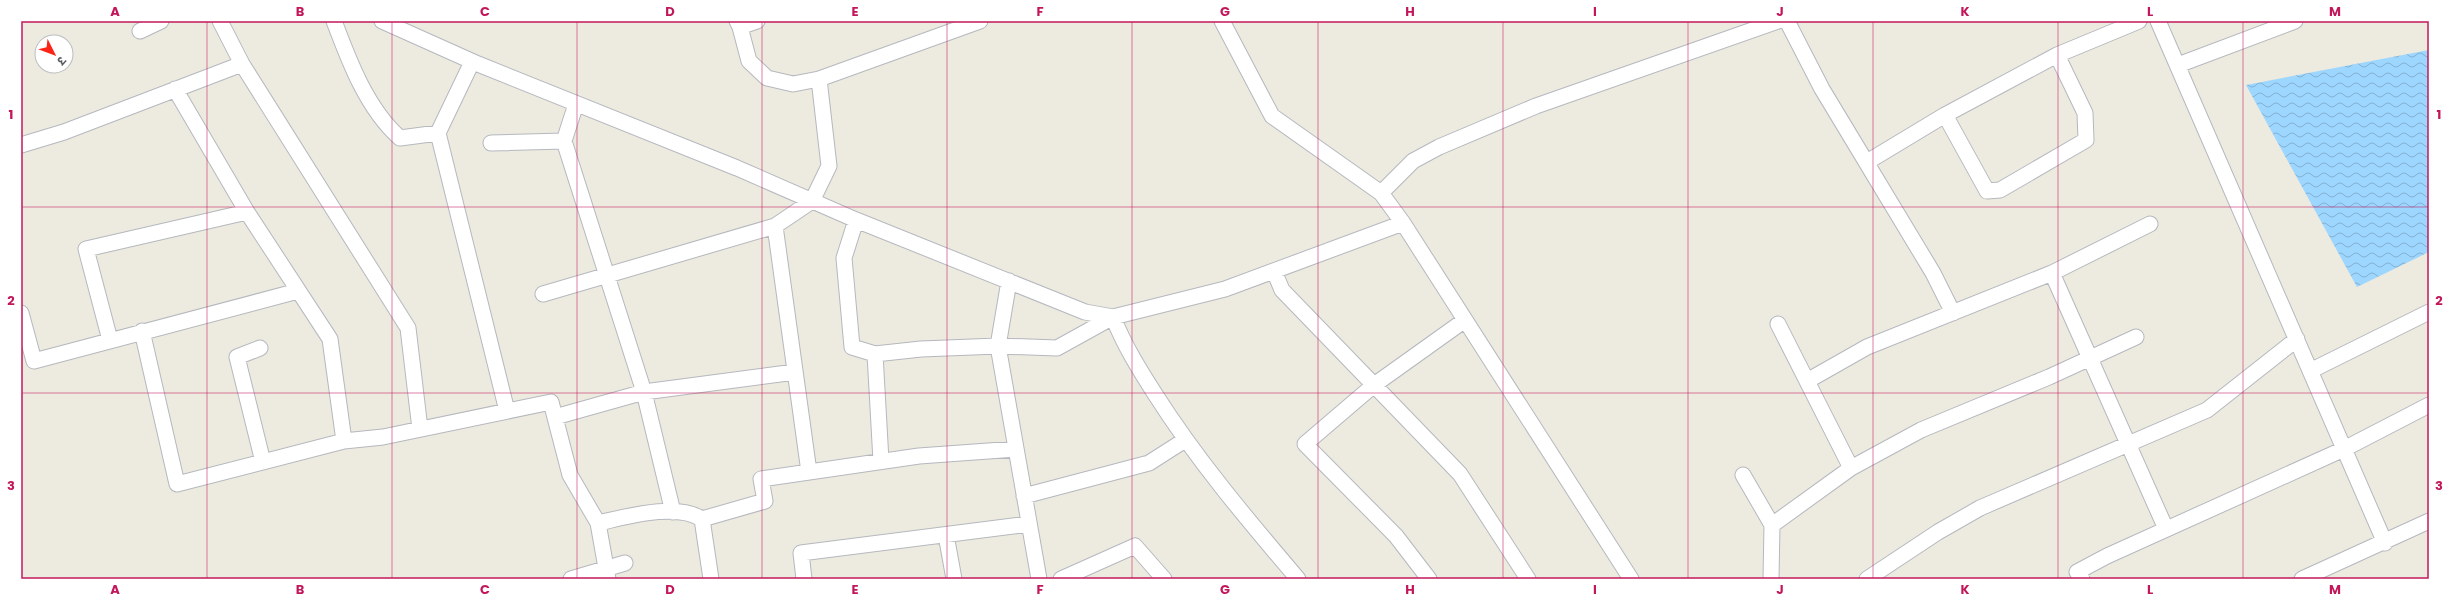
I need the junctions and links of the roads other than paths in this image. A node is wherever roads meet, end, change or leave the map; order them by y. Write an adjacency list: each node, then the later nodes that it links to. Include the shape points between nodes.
1 (161, 21): 14 (street)
2 (220, 21): 17 (street)
3 (334, 21): 23 (street, via 346,52 388,128 400,138)
4 (382, 21): 16 (street)
5 (757, 21): 13 (street)
6 (1222, 21): 28 (street, via 1272,116)
7 (1778, 21): 28 (street, via 1536,106 1439,147 1413,161)
8 (1787, 21): 27 (street, via 1822,89)
9 (2139, 21): 15 (street)
10 (2158, 21): 18 (street)
11 (2295, 21): 18 (street)
12 (973, 22): 19 (street)
13 (739, 24): 19 (street, via 749,61 767,78 793,84)
14 (140, 31)
15 (2057, 55): 22 (street); 22 (street, via 2085,113 2086,140 2000,190 1987,190)
16 (472, 62): 21 (street); 23 (street)
17 (242, 64): 20 (street); 63 (street, via 408,328)
18 (2178, 65): 49 (street)
19 (819, 80): 29 (street, via 829,166)
20 (174, 89): 26 (street, via 64,132); 30 (street)
21 (576, 104): 24 (street); 29 (street)
22 (1945, 115): 27 (street)
23 (438, 134): 61 (street)
24 (564, 140): 25 (street); 37 (street)
25 (491, 143)
26 (21, 145)
27 (1867, 162): 43 (street)
28 (1381, 193): 32 (street)
29 (812, 201): 31 (street); 34 (street)
30 (247, 212): 39 (street); 50 (street, via 86,249)
31 (856, 220): 38 (street); 53 (street, via 844,258 852,347)
32 (1403, 223): 35 (street); 45 (street)
33 (2150, 224): 36 (street)
34 (775, 226): 37 (street); 56 (street)
35 (1274, 271): 44 (street, via 1225,289); 58 (street, via 1282,290)
36 (2052, 273): 43 (street); 54 (street)
37 (608, 274): 40 (street); 59 (street)
38 (1009, 281): 44 (street, via 1085,312); 51 (street)
39 (298, 291): 47 (street); 65 (street, via 330,339)
40 (542, 294)
41 (2429, 312): 55 (street)
42 (21, 313): 50 (street, via 34,361)
43 (1953, 313): 57 (street, via 1867,347)
44 (1113, 317): 51 (street, via 1057,348); 64 (street, via 1123,344)
45 (1465, 320): 58 (street); 98 (street)
46 (1778, 324): 57 (street)
47 (142, 331): 50 (street); 70 (street, via 177,484)
48 (2136, 337): 54 (street)
49 (2297, 339): 55 (street); 66 (street, via 2207,410)
50 (110, 340)
51 (998, 346): 53 (street); 67 (street)
52 (260, 348): 70 (street, via 237,356)
53 (874, 354): 69 (street)
54 (2090, 359): 66 (street); 71 (street, via 1921,430)
55 (2310, 371): 68 (street)
56 (795, 372): 59 (street); 72 (street)
57 (1807, 381): 71 (street)
58 (1374, 385): 96 (street, via 1305,444 1396,536); 97 (street, via 1460,474)
59 (644, 392): 62 (street); 75 (street)
60 (2429, 405): 68 (street)
61 (507, 411): 62 (street, via 551,402); 63 (street)
62 (555, 417): 78 (street, via 570,475)
63 (420, 429): 65 (street, via 383,437)
64 (1185, 440): 74 (street, via 1150,463); 95 (street, via 1226,494)
65 (344, 441): 70 (street)
66 (2128, 445): 81 (street); 86 (street, via 1980,508 1938,532)
67 (1016, 449): 69 (street); 74 (street)
68 (2344, 449): 81 (street); 83 (street)
69 (881, 461): 72 (street)
70 (263, 462)
71 (1851, 468): 80 (street)
72 (809, 472): 76 (street, via 761,478 765,501)
73 (1743, 475): 80 (street)
74 (1024, 496): 79 (street)
75 (673, 512): 76 (street, via 693,513); 78 (street, via 658,512)
76 (702, 519): 89 (street)
77 (2429, 521): 83 (street)
78 (598, 523): 85 (street)
79 (1029, 524): 82 (street); 92 (street)
80 (1772, 525): 99 (street)
81 (2166, 529): 87 (street)
82 (946, 535): 90 (street, via 801,553); 91 (street)
83 (2385, 543): 101 (street)
84 (625, 563): 85 (street)
85 (606, 574): 88 (street)
86 (1884, 575): 100 (street)
87 (2075, 577)
88 (571, 579)
89 (711, 579)
90 (804, 579)
91 (954, 579)
92 (1039, 579)
93 (1061, 579): 94 (street, via 1135,546)
94 (1164, 579)
95 (1298, 579)
96 (1429, 579)
97 (1528, 579)
98 (1631, 579)
99 (1771, 579)
100 (1867, 579)
101 (2302, 579)

